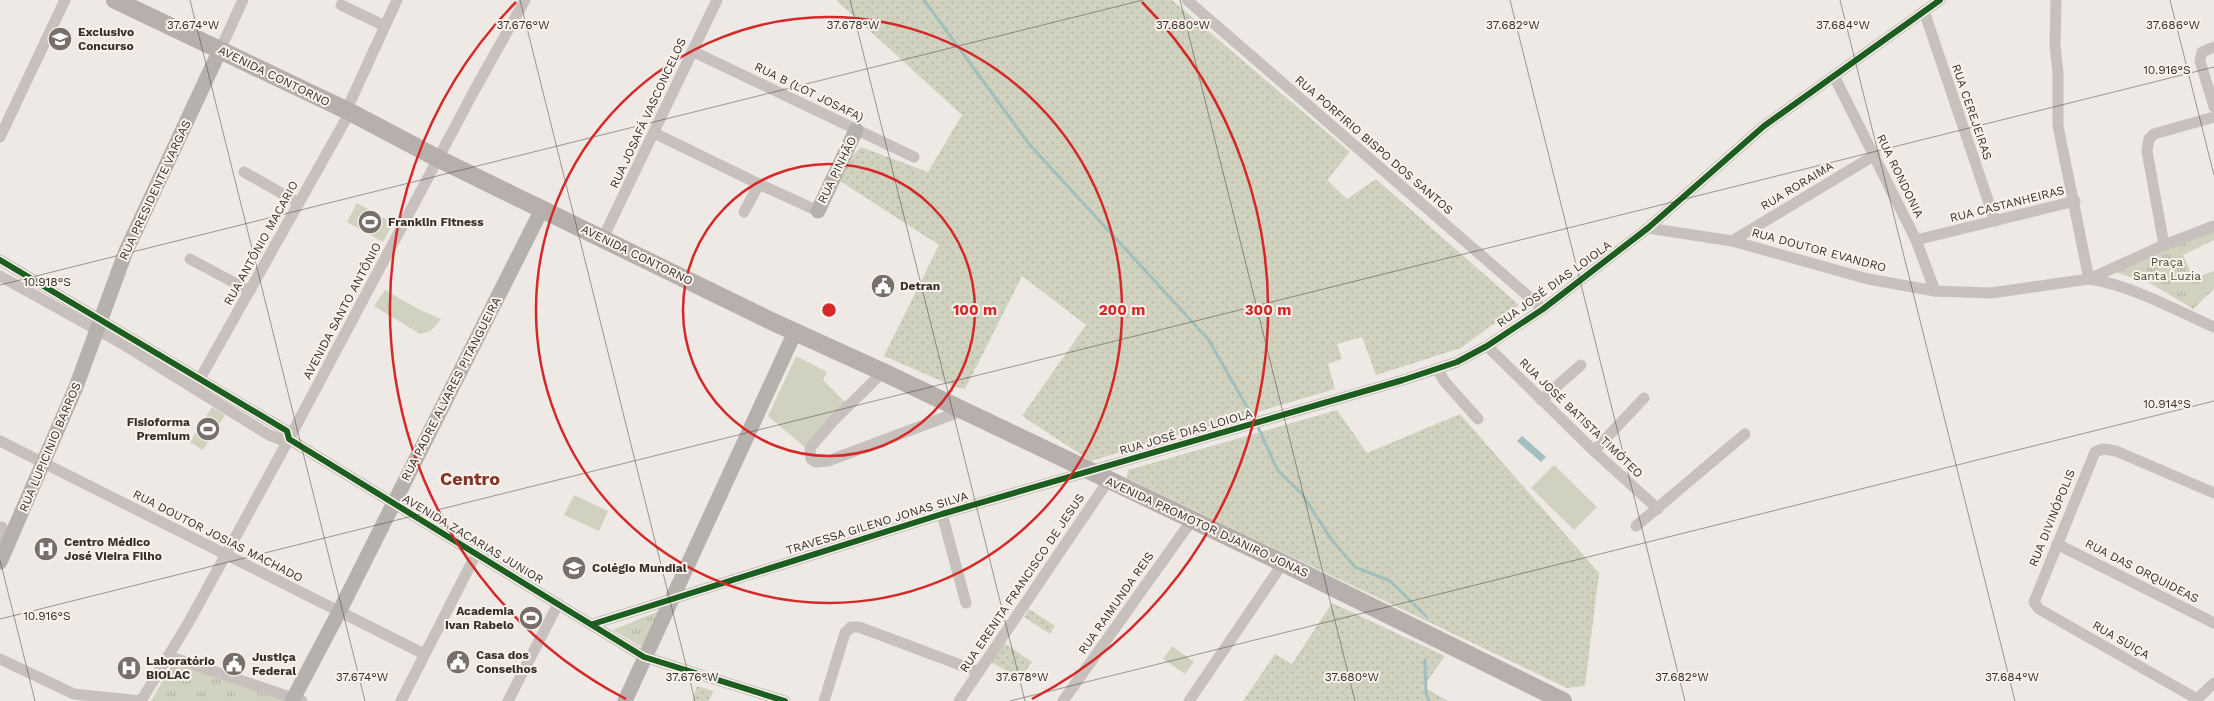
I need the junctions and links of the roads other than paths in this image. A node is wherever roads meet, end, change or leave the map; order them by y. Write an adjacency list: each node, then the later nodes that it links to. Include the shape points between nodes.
1 (65, 0): 22 (street)
2 (243, 0): 14 (street)
3 (397, 0): 12 (street, RUA ANTÔNIO MACARIO)
4 (525, 0): 25 (street, AVENIDA SANTO ANTÔNIO)
5 (717, 0): 15 (street, RUA JOSAFÁ VASCONCELOS)
6 (1187, 0): 46 (street, RUA PORFIRIO BISPO DOS SANTOS)
7 (1940, 0): 11 (street, RUA JOSÉ DIAS LOIOLA)
8 (2056, 0): 28 (street, via 2058,126)
9 (121, 2): 14 (main road, AVENIDA CONTORNO)
10 (341, 4): 12 (street)
11 (1924, 11): 16 (street, RUA JOSÉ DIAS LOIOLA); 33 (street, RUA CEREJEIRAS)
12 (385, 26): 18 (street, RUA ANTÔNIO MACARIO)
13 (2214, 47): 17 (street, via 2202,52 2200,61)
14 (220, 50): 18 (main road, AVENIDA CONTORNO); 47 (main road, RUA PRESIDENTE VARGAS, via 126,251)
15 (692, 51): 20 (street, RUA B (LOT JOSAFA)); 21 (street, RUA JOSAFÁ VASCONCELOS)
16 (1834, 76): 23 (street, RUA RONDONIA); 35 (street, RUA JOSÉ DIAS LOIOLA, via 1764,126)
17 (2214, 107)
18 (348, 112): 25 (main road, AVENIDA CONTORNO); 29 (street, RUA ANTÔNIO MACARIO)
19 (2214, 116): 39 (street, via 2154,134 2148,139)
20 (856, 130): 24 (street, RUA B (LOT JOSAFA)); 31 (main road, RUA PINHÃO)
21 (654, 133): 27 (street); 36 (street, RUA JOSAFÁ VASCONCELOS)
22 (0, 137)
23 (1875, 155): 37 (street, RUA RONDONIA); 38 (street, RUA RORAIMA)
24 (914, 158)
25 (440, 159): 30 (main road, AVENIDA CONTORNO); 60 (street, AVENIDA SANTO ANTÔNIO)
26 (244, 172): 29 (street)
27 (759, 184): 31 (street); 32 (street)
28 (2075, 201): 33 (street, RUA CASTANHEIRAS); 43 (street)
29 (299, 203): 44 (street, RUA ANTÔNIO MACARIO)
30 (542, 210): 36 (main road, AVENIDA CONTORNO); 67 (main road, RUA PADRE ALVARES PITANGUEIRA)
31 (818, 211)
32 (744, 212)
33 (1995, 221): 37 (street, RUA CASTANHEIRAS)
34 (2214, 226): 39 (street)
35 (1648, 228): 38 (street, RUA DOUTOR EVANDRO); 46 (street, RUA JOSÉ DIAS LOIOLA)
36 (603, 238): 49 (main road, AVENIDA CONTORNO)
37 (1916, 240): 45 (street, RUA RONDONIA)
38 (1732, 241): 45 (street, RUA DOUTOR EVANDRO, via 1868,279)
39 (2164, 245): 43 (street)
40 (190, 259): 44 (street)
41 (0, 260): 47 (street, AVENIDA ZACARIAS JUNIOR)
42 (0, 276): 47 (street, AVENIDA ZACARIAS JUNIOR)
43 (2089, 278): 45 (street, RUA DOUTOR EVANDRO, via 1991,293); 48 (street, RUA DOUTOR EVANDRO, via 2141,293)
44 (250, 291): 54 (street, RUA ANTÔNIO MACARIO)
45 (1935, 291)
46 (1543, 309): 50 (street, RUA JOSÉ DIAS LOIOLA)
47 (99, 325): 54 (street, AVENIDA ZACARIAS JUNIOR); 63 (main road, RUA LUPICINIO BARROS, via 76,387)
48 (2214, 327)
49 (795, 332): 53 (main road, AVENIDA PROMOTOR DJANIRO JONAS); 79 (main road)
50 (1487, 346): 52 (street, RUA JOSÉ DIAS LOIOLA); 56 (street, RUA JOSÉ BATISTA TIMÓTEO)
51 (1581, 365): 56 (street)
52 (1438, 369): 58 (street, via 1445,382); 64 (street, RUA JOSÉ DIAS LOIOLA)
53 (883, 372): 57 (main road, AVENIDA PROMOTOR DJANIRO JONAS); 57 (street, via 810,448 811,459 828,461)
54 (198, 383): 60 (street, AVENIDA ZACARIAS JUNIOR, via 269,435)
55 (1644, 398): 62 (street)
56 (1541, 400): 62 (street, RUA JOSÉ BATISTA TIMÓTEO)
57 (964, 410): 64 (main road, AVENIDA PROMOTOR DJANIRO JONAS)
58 (1478, 419)
59 (1745, 434): 68 (street)
60 (289, 439): 67 (street, AVENIDA ZACARIAS JUNIOR); 76 (street, AVENIDA SANTO ANTÔNIO)
61 (0, 441): 63 (street, RUA DOUTOR JOSIAS MACHADO)
62 (1594, 451): 68 (street, RUA JOSÉ BATISTA TIMÓTEO)
63 (42, 461): 72 (main road, RUA LUPICINIO BARROS); 76 (street, RUA DOUTOR JOSIAS MACHADO)
64 (1088, 471): 65 (main road, AVENIDA PROMOTOR DJANIRO JONAS); 69 (street, TRAVESSA GILENO JONAS SILVA)
65 (1108, 481): 70 (main road, AVENIDA PROMOTOR DJANIRO JONAS); 90 (street, RUA ERENITA FRANCISCO DE JESUS)
66 (2214, 492): 73 (street, RUA DIVINÓPOLIS, via 2116,451 2102,449 2091,459)
67 (393, 504): 75 (street, AVENIDA ZACARIAS JUNIOR); 83 (main road, RUA PADRE ALVARES PITANGUEIRA)
68 (1658, 509): 71 (street)
69 (942, 514): 79 (street, TRAVESSA GILENO JONAS SILVA); 81 (street)
70 (1192, 520): 78 (main road, AVENIDA PROMOTOR DJANIRO JONAS); 102 (street, RUA RAIMUNDA REIS)
71 (1636, 526)
72 (5, 529): 74 (street); 77 (main road, RUA LUPICINIO BARROS)
73 (2057, 544): 80 (street, RUA DIVINÓPOLIS); 85 (street, RUA DAS ORQUIDEAS)
74 (0, 545)
75 (476, 554): 82 (street, AVENIDA ZACARIAS JUNIOR); 86 (street)
76 (224, 555): 83 (street, RUA DOUTOR JOSIAS MACHADO); 87 (street, AVENIDA SANTO ANTÔNIO)
77 (0, 562)
78 (1283, 563): 103 (street); 104 (main road, AVENIDA PROMOTOR DJANIRO JONAS)
79 (673, 598): 84 (street, TRAVESSA GILENO JONAS SILVA); 88 (main road)
80 (2034, 602): 94 (street, RUA SUIÇA, via 2039,609)
81 (966, 603)
82 (558, 604): 84 (street, AVENIDA ZACARIAS JUNIOR); 97 (street)
83 (339, 612): 86 (street, RUA DOUTOR JOSIAS MACHADO); 93 (main road, RUA PADRE ALVARES PITANGUEIRA)
84 (593, 624): 88 (street, AVENIDA ZACARIAS JUNIOR)
85 (2214, 624)
86 (424, 654): 96 (street)
87 (168, 656): 93 (street); 95 (street, AVENIDA SANTO ANTÔNIO)
88 (644, 658): 92 (street, AVENIDA ZACARIAS JUNIOR); 98 (main road)
89 (0, 659): 95 (street, via 74,694)
90 (979, 672): 100 (street, via 851,626 845,633); 101 (street, RUA ERENITA FRANCISCO DE JESUS)
91 (2213, 686): 94 (street)
92 (747, 696): 99 (street, AVENIDA ZACARIAS JUNIOR)
93 (296, 700)
94 (2196, 700)
95 (141, 701)
96 (401, 701)
97 (508, 701)
98 (625, 701)
99 (785, 701)
100 (824, 701)
101 (959, 701)
102 (1063, 701)
103 (1189, 701)
104 (1562, 701)

